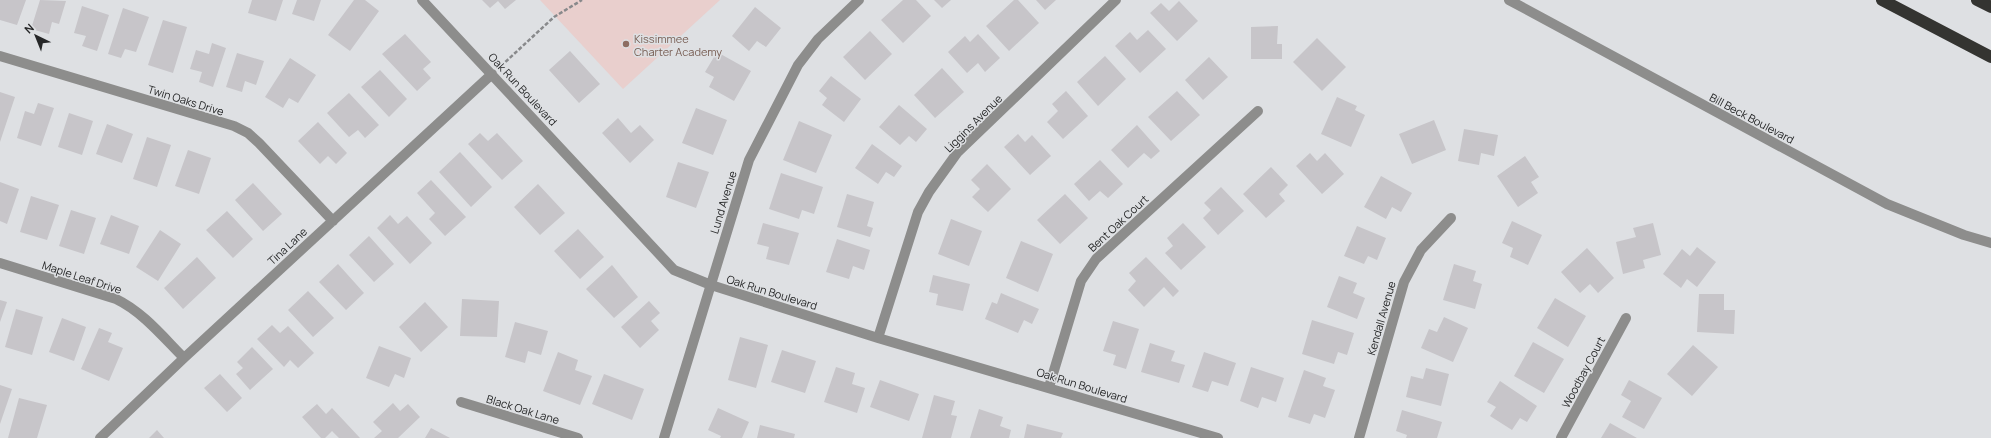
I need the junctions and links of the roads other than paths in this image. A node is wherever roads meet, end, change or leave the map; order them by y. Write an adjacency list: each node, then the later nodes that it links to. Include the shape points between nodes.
1 (422, 0): 10 (street, Oak Run Boulevard)
2 (859, 0): 16 (street, Lund Avenue, via 818,38 798,65 763,131 749,160)
3 (1116, 0): 18 (street, Liggins Avenue, via 957,153 929,192 918,212)
4 (1509, 0): 14 (street, Bill Beck Boulevard, via 1887,204)
5 (1882, 0): 9 (highway)
6 (1977, 0): 7 (highway)
7 (1991, 7)
8 (0, 56): 13 (street, Twin Oaks Drive, via 241,130 259,143)
9 (1991, 57)
10 (492, 74): 13 (street, Tina Lane); 16 (street, Oak Run Boulevard, via 662,259 674,270)
11 (1258, 111): 20 (street, Bent Oak Court, via 1096,259 1082,281)
12 (1451, 218): 26 (street, Kendall Avenue, via 1421,250 1404,282)
13 (333, 221): 19 (street, Tina Lane)
14 (1991, 243)
15 (0, 263): 19 (street, Maple Leaf Drive, via 129,305)
16 (711, 285): 18 (street, Oak Run Boulevard); 24 (street, Lund Avenue)
17 (1626, 318): 27 (street, Woodbay Court)
18 (878, 338): 20 (street, Oak Run Boulevard)
19 (184, 358): 22 (street, Tina Lane)
20 (1049, 387): 25 (street, Oak Run Boulevard)
21 (461, 402): 23 (street, Black Oak Lane)
22 (100, 438)
23 (578, 438)
24 (664, 438)
25 (1218, 438)
26 (1359, 438)
27 (1561, 438)

